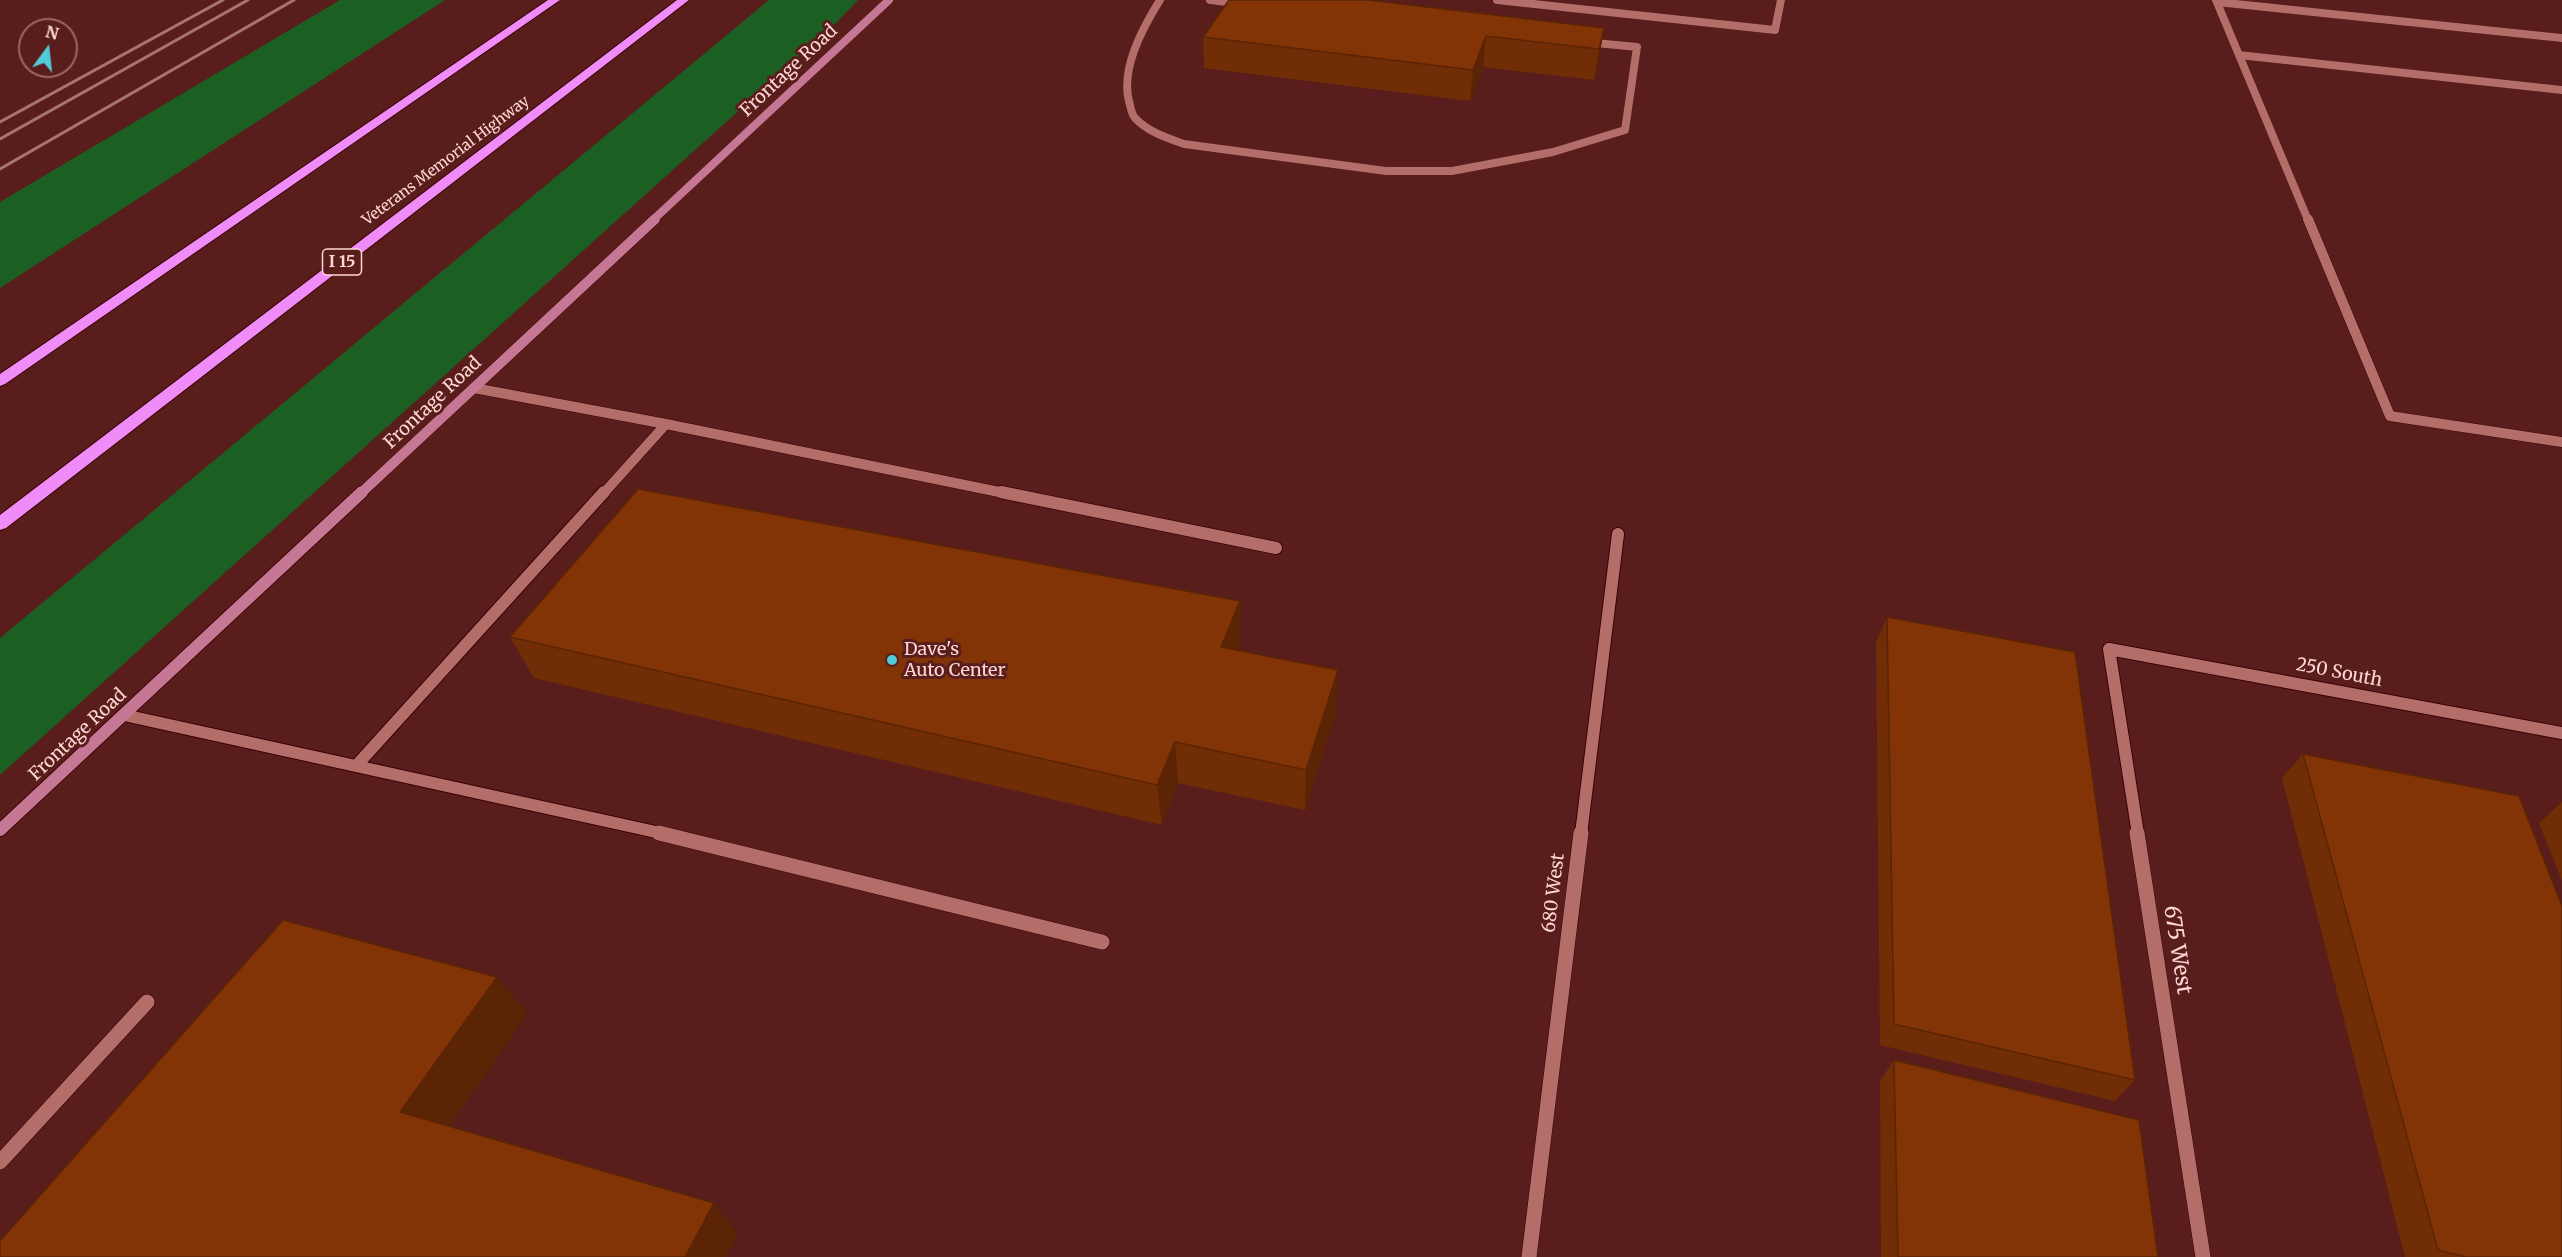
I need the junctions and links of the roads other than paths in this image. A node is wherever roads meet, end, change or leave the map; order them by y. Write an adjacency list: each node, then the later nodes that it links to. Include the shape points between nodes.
1 (555, 0): 14 (highway)
2 (684, 0): 18 (highway, Veterans Memorial Highway / I 15)
3 (889, 0): 15 (street, Frontage Road)
4 (1160, 0): 11 (street, via 1132,61 1126,87 1133,117 1159,136 1184,144 1386,171 1452,171 1553,152 1625,130 1636,47)
5 (1210, 0): 9 (street)
6 (1497, 0): 7 (street, via 1775,30)
7 (1781, 0)
8 (2216, 1): 10 (street); 12 (street)
9 (1257, 5)
10 (2562, 38)
11 (1579, 41)
12 (2239, 55): 13 (street); 17 (street, via 2390,416)
13 (2562, 90)
14 (0, 381)
15 (474, 388): 16 (street); 22 (street, Frontage Road)
16 (666, 424): 20 (street); 24 (street)
17 (2562, 442)
18 (0, 524)
19 (1618, 534): 29 (street, 680 West)
20 (1276, 548)
21 (2109, 649): 23 (street, 250 South); 30 (street, 675 West)
22 (124, 714): 24 (street); 25 (street, Frontage Road)
23 (2562, 733)
24 (356, 766): 26 (street, via 637,827)
25 (0, 830)
26 (1102, 942)
27 (147, 1002): 28 (street)
28 (0, 1162)
29 (1529, 1257)
30 (2204, 1257)

